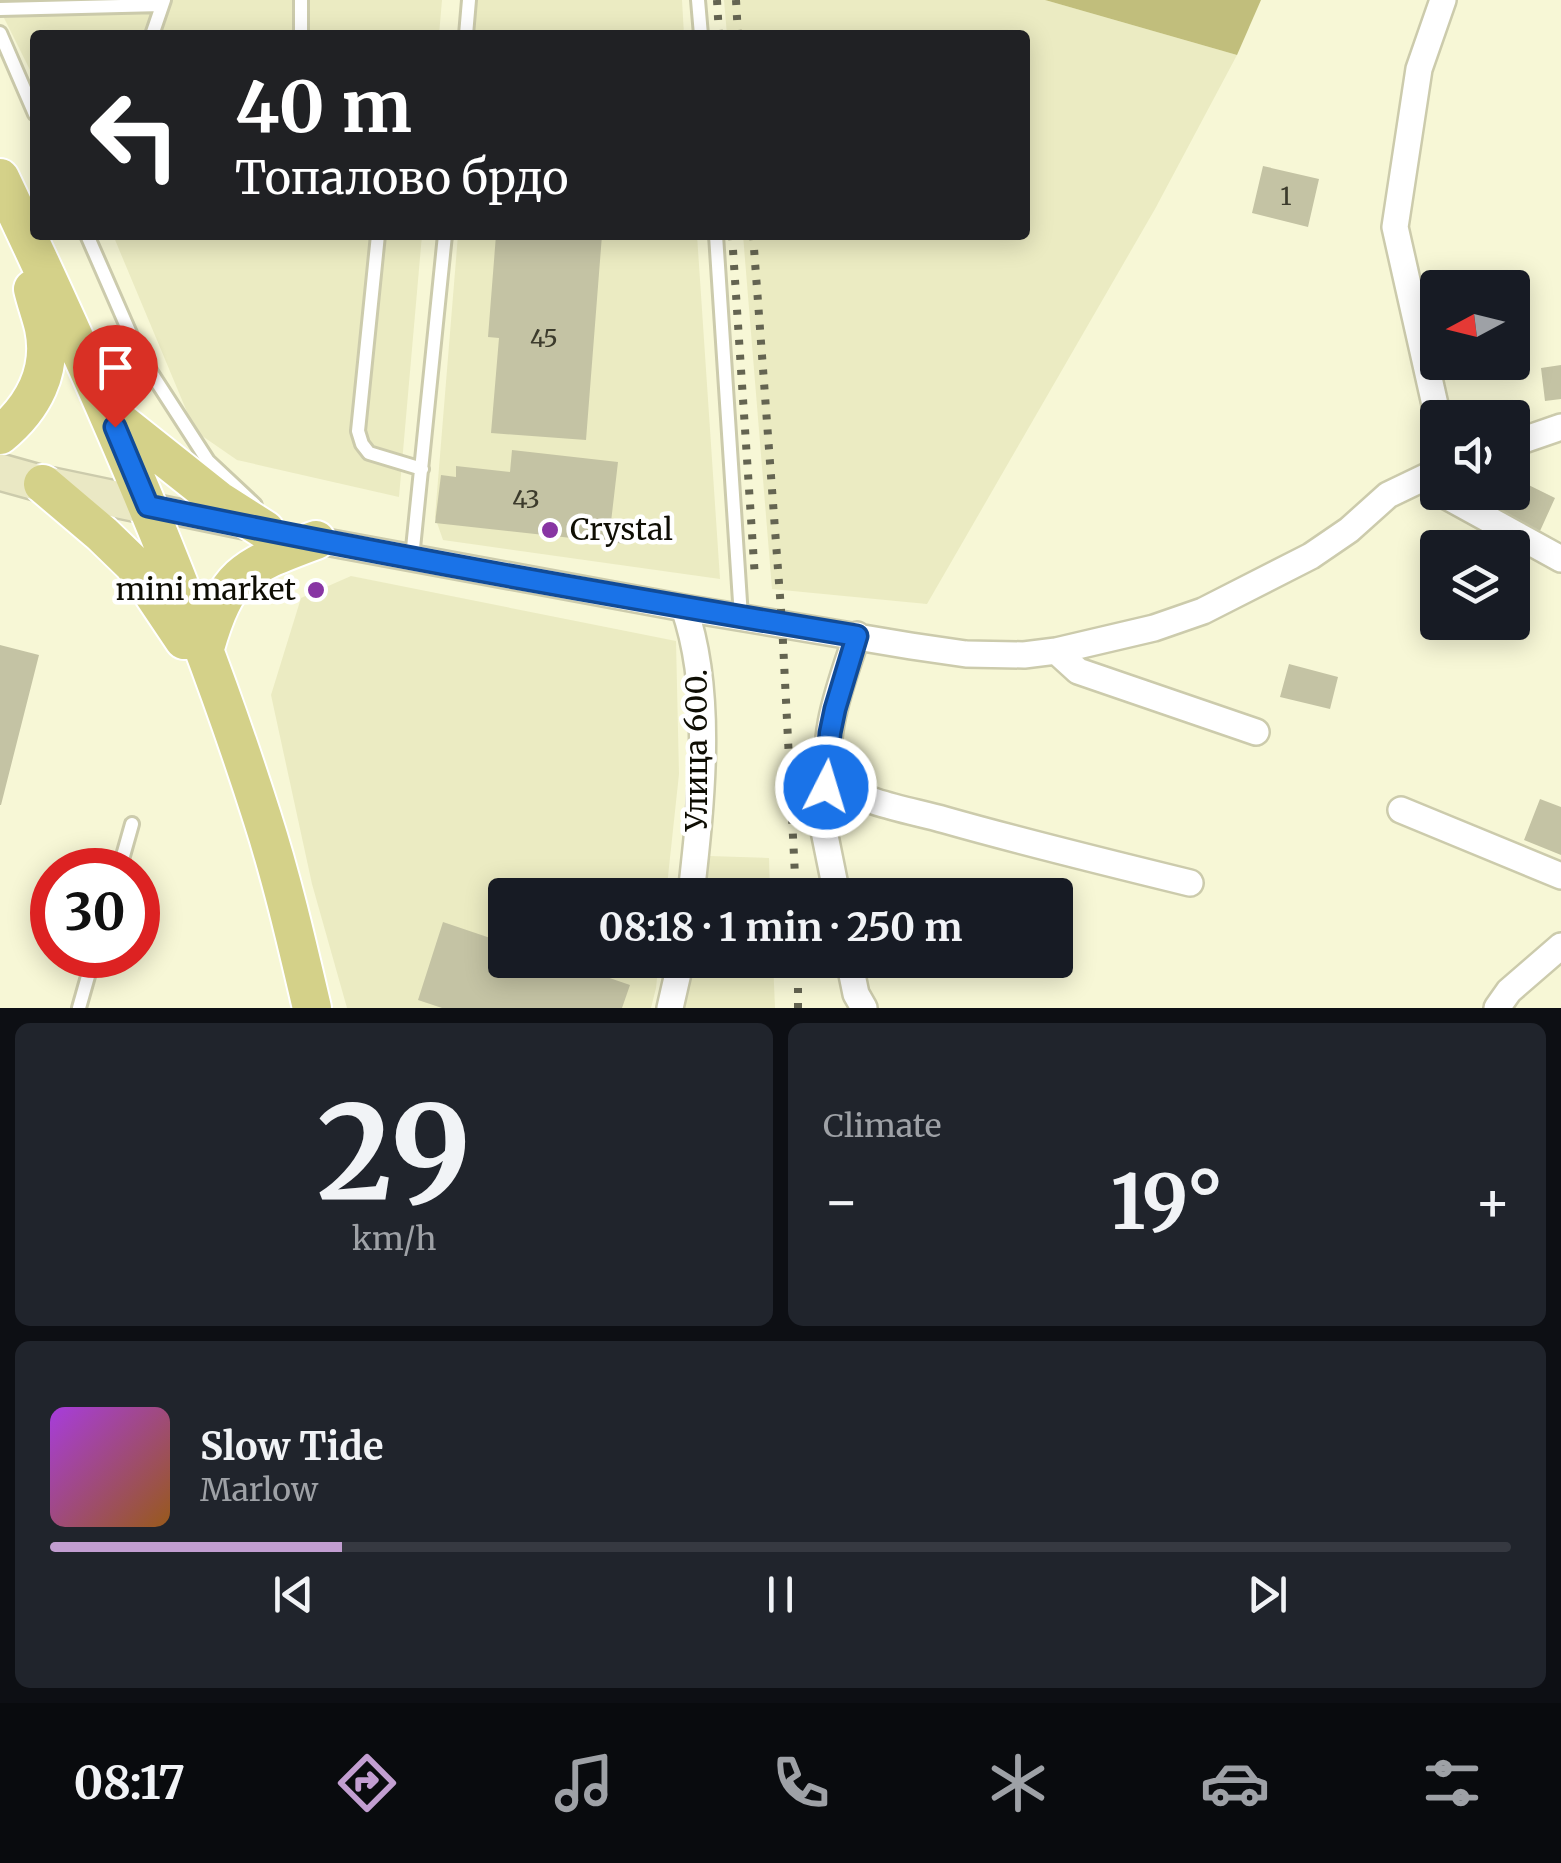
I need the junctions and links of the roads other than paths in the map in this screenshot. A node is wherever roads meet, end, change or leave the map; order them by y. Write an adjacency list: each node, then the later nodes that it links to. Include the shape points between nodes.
1 (301, 0): 8 (lane)
2 (469, 0): 9 (lane)
3 (698, 0): 10 (lane)
4 (1443, 0): 19 (street, via 1419,69 1395,227)
5 (163, 2): 6 (lane); 7 (lane)
6 (0, 9)
7 (154, 30)
8 (302, 30)
9 (466, 30)
10 (701, 30)
11 (0, 33): 12 (lane)
12 (30, 102)
13 (0, 178): 18 (main road)
14 (90, 240): 30 (lane, via 148,369 208,460)
15 (377, 240): 24 (lane, via 358,430 369,453)
16 (445, 240): 24 (lane)
17 (716, 240): 35 (lane)
18 (30, 242): 20 (main road); 22 (main road, via 44,371 25,411)
19 (1434, 400)
20 (110, 415): 28 (main road); 30 (main road, via 218,500)
21 (1561, 427): 23 (street)
22 (0, 435)
23 (1530, 438)
24 (422, 469): 32 (lane)
25 (1, 476): 26 (main road)
26 (42, 484): 28 (main road); 38 (main road, via 133,564 195,654)
27 (1420, 487): 37 (street, via 1388,495 1332,543 1202,610)
28 (148, 506): 30 (street); 38 (main road)
29 (1477, 510): 33 (street)
30 (269, 526): 31 (street)
31 (316, 540): 32 (street); 38 (main road, via 240,575 219,606)
32 (412, 558): 34 (street)
33 (1561, 559)
34 (684, 608): 35 (street); 45 (street, Улица 600., via 697,649 701,707)
35 (741, 618): 36 (street)
36 (857, 636): 37 (street, via 966,654); 40 (street, via 835,709)
37 (1056, 651): 39 (street, via 1078,671)
38 (210, 662): 53 (main road, via 264,820)
39 (1256, 732)
40 (828, 766): 46 (street, via 822,820); 47 (street, via 836,784 856,794)
41 (1401, 810): 44 (street)
42 (132, 824): 43 (lane)
43 (125, 848)
44 (1561, 876)
45 (693, 878)
46 (833, 878)
47 (1190, 883)
48 (1561, 946): 56 (street)
49 (87, 978): 52 (lane)
50 (677, 978): 54 (street)
51 (853, 978): 55 (street)
52 (79, 1008)
53 (312, 1008)
54 (670, 1008)
55 (864, 1008)
56 (1497, 1008)

